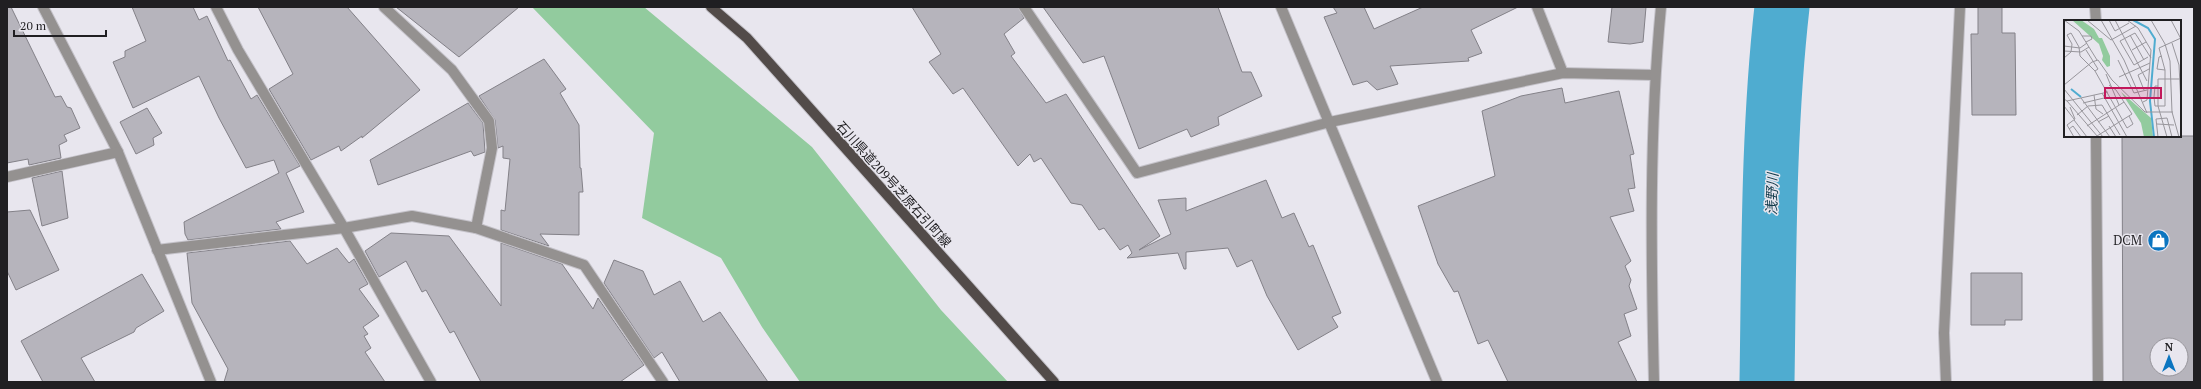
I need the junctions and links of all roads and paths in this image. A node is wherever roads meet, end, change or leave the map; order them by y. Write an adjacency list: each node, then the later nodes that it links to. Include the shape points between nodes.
1 (43, 7): 16 (street)
2 (216, 7): 18 (street, via 238,50)
3 (384, 7): 19 (street, via 452,70 489,121 492,148)
4 (712, 7): 24 (main road, 石川県道209号芝原石引町線, via 747,38)
5 (1024, 7): 14 (street, via 1137,173)
6 (1281, 7): 14 (street)
7 (1537, 7): 12 (street)
8 (1661, 7): 13 (street)
9 (1960, 7): 27 (street, via 1944,333)
10 (2096, 7): 11 (street)
11 (2096, 20)
12 (1563, 73): 13 (street); 14 (street)
13 (1654, 75): 26 (street)
14 (1330, 122): 25 (street)
15 (2096, 137): 28 (street)
16 (118, 152): 17 (street); 20 (street)
17 (7, 177)
18 (344, 228): 19 (street, via 412,216); 20 (street); 22 (street)
19 (476, 228): 23 (street, via 584,265)
20 (157, 250): 21 (street)
21 (211, 382)
22 (431, 382)
23 (663, 382)
24 (1054, 382)
25 (1437, 382)
26 (1654, 382)
27 (1946, 382)
28 (2098, 382)

